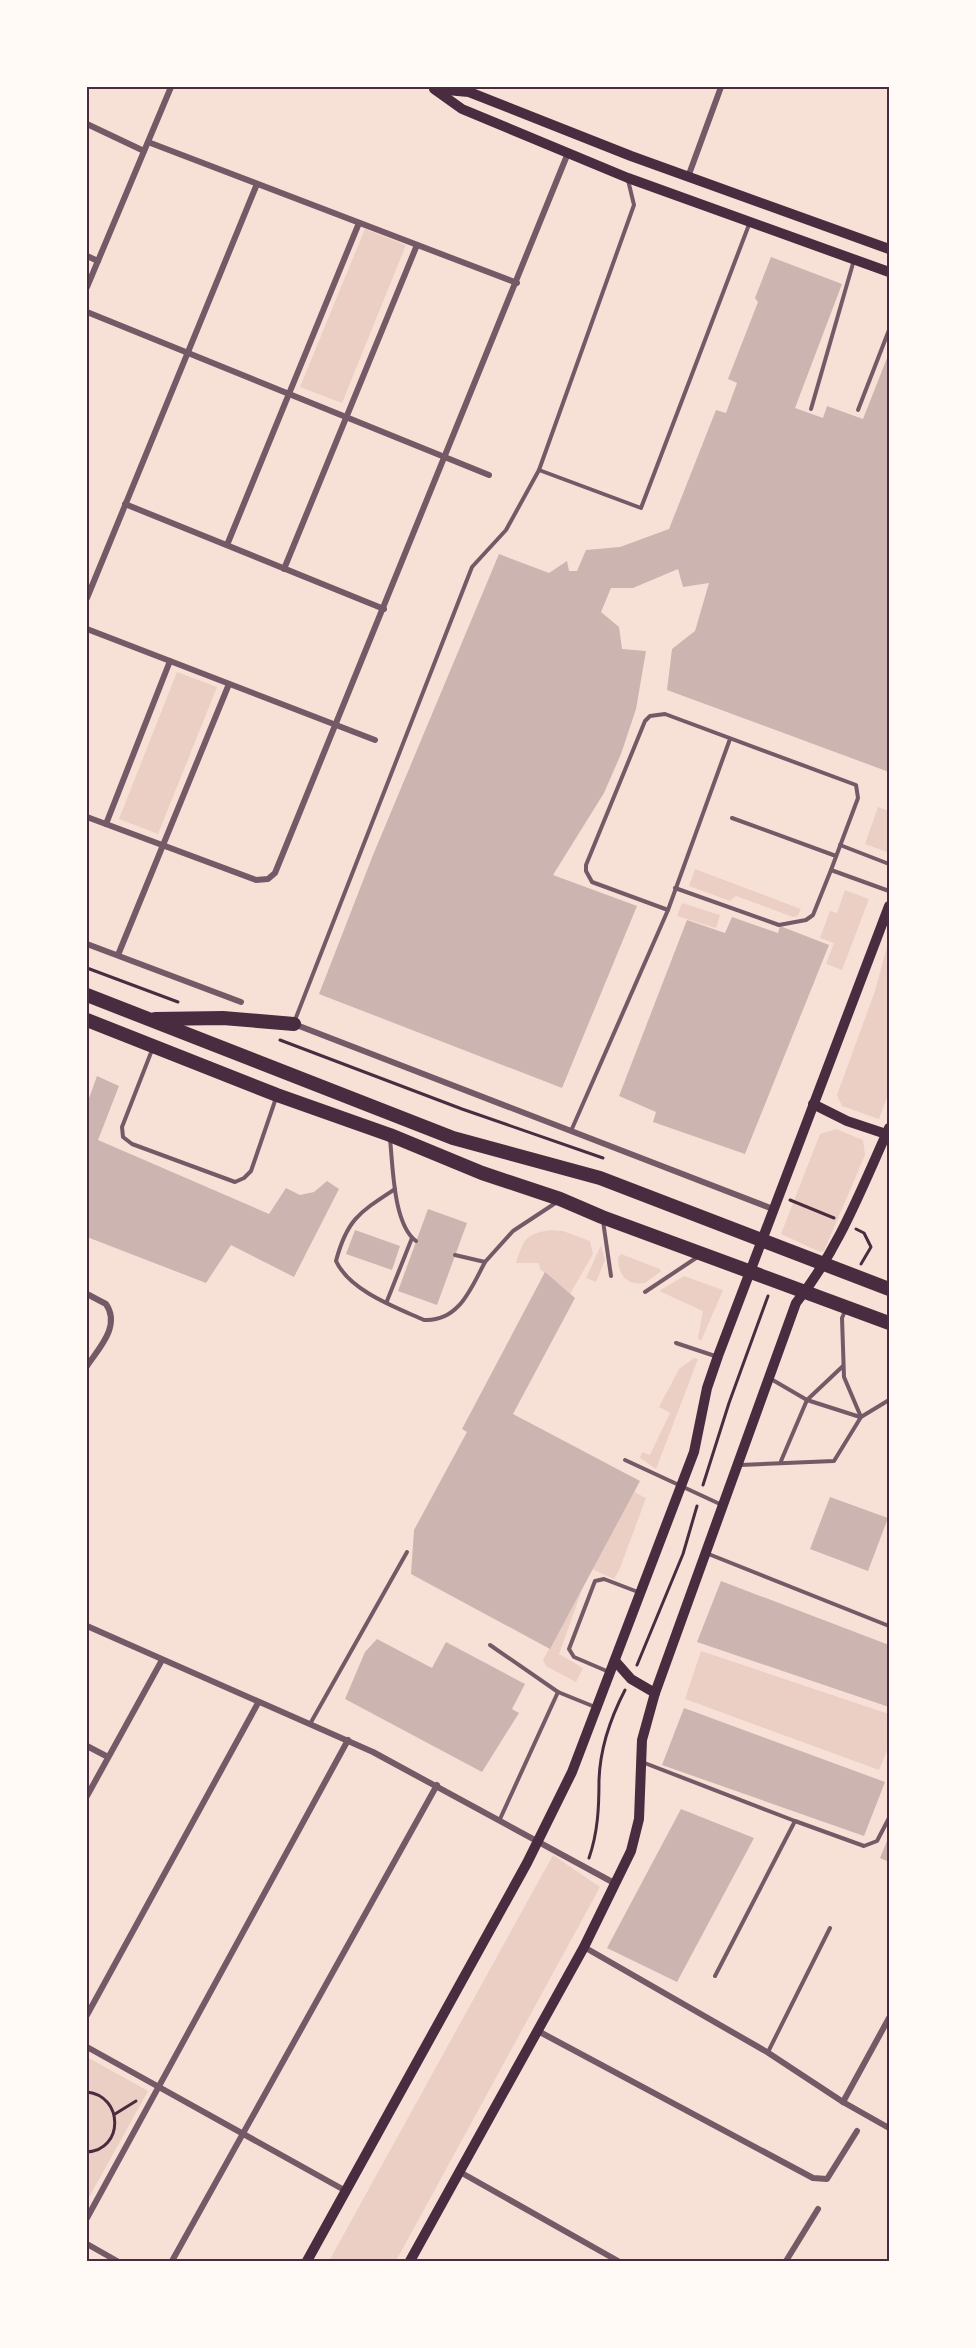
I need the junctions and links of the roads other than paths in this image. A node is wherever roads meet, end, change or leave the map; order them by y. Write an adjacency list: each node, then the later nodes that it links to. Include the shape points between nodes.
1 (171, 87): 5 (street)
2 (721, 87): 8 (street)
3 (431, 88): 7 (main road, via 462,109); 8 (main road, via 469,92)
4 (87, 124): 6 (street)
5 (148, 142): 6 (street); 10 (street)
6 (144, 151): 17 (street)
7 (568, 152): 9 (main road); 19 (street)
8 (688, 177): 14 (main road)
9 (628, 178): 11 (main road); 29 (lane, via 634,205)
10 (257, 184): 12 (street); 23 (street)
11 (750, 221): 16 (main road); 29 (lane, via 640,508)
12 (359, 223): 13 (street); 24 (street)
13 (417, 245): 19 (street); 27 (street)
14 (889, 249)
15 (87, 256): 17 (street)
16 (855, 260): 18 (main road); 25 (lane)
17 (98, 261): 20 (street)
18 (889, 272)
19 (517, 283): 28 (street)
20 (87, 287)
21 (87, 312): 23 (street)
22 (889, 330): 26 (lane)
23 (188, 352): 24 (street); 31 (street)
24 (289, 394): 27 (street); 32 (street)
25 (811, 409)
26 (858, 411)
27 (346, 417): 28 (street); 33 (street)
28 (446, 458): 30 (street); 35 (street)
29 (539, 470): 60 (lane, via 506,530 472,567)
30 (489, 475)
31 (125, 504): 32 (street); 34 (street)
32 (227, 545): 33 (street)
33 (284, 569): 35 (street)
34 (87, 598)
35 (384, 609): 39 (street)
36 (87, 629): 37 (street)
37 (170, 661): 38 (street); 44 (street)
38 (229, 684): 39 (street); 46 (street)
39 (337, 726): 41 (street); 46 (street, via 278,868 268,879 256,880)
40 (730, 739): 45 (lane, via 856,785 858,798); 50 (lane); 53 (lane, via 665,714 650,716 586,865 592,882)
41 (375, 740)
42 (87, 817): 44 (street)
43 (732, 818): 47 (lane)
44 (106, 824): 46 (street)
45 (840, 845): 47 (lane); 48 (lane)
46 (163, 847): 55 (street)
47 (836, 856): 49 (lane)
48 (889, 864)
49 (831, 870): 50 (lane, via 813,915 788,925 779,926); 51 (lane)
50 (675, 888): 53 (lane)
51 (889, 891)
52 (889, 906): 63 (main road)
53 (668, 910): 64 (lane)
54 (87, 944): 55 (street)
55 (118, 955): 57 (street)
56 (87, 995): 58 (highway)
57 (241, 1002)
58 (148, 1019): 60 (highway, via 223,1018); 72 (highway, via 453,1138 600,1178)
59 (87, 1020): 61 (highway)
60 (294, 1024): 64 (street)
61 (153, 1047): 62 (highway); 62 (lane, via 122,1128 123,1137 132,1144 235,1182 251,1171)
62 (277, 1095): 66 (highway)
63 (813, 1104): 65 (main road, via 847,1121); 69 (main road)
64 (571, 1131): 69 (street)
65 (888, 1131): 77 (main road, via 847,1224)
66 (390, 1135): 67 (lane); 68 (highway, via 482,1173)
67 (395, 1189): 71 (lane); 84 (lane, via 361,1211 343,1235 336,1261 341,1272 366,1292)
68 (560, 1199): 70 (highway); 76 (lane, via 513,1231)
69 (773, 1209): 72 (main road)
70 (602, 1217): 74 (highway); 79 (lane)
71 (412, 1238): 73 (lane); 84 (lane)
72 (762, 1240): 77 (highway); 78 (main road)
73 (417, 1241)
74 (702, 1254): 78 (highway); 82 (lane)
75 (455, 1255): 76 (lane)
76 (485, 1262): 84 (lane, via 460,1306 444,1318 424,1320)
77 (824, 1264): 80 (highway); 81 (main road)
78 (750, 1271): 81 (highway); 88 (main road)
79 (611, 1276)
80 (889, 1289)
81 (806, 1291): 85 (highway); 91 (main road, via 794,1309)
82 (645, 1292)
83 (87, 1294): 89 (street, via 106,1304 112,1316 109,1332)
84 (387, 1302)
85 (846, 1307): 86 (highway); 90 (lane, via 842,1318)
86 (889, 1323)
87 (676, 1343): 88 (lane)
88 (717, 1356): 98 (main road, via 700,1434)
89 (87, 1366)
90 (843, 1366): 92 (lane); 94 (lane)
91 (769, 1377): 92 (lane); 97 (main road)
92 (807, 1400): 94 (lane); 96 (lane)
93 (889, 1400): 94 (lane)
94 (861, 1418): 96 (lane, via 834,1461)
95 (625, 1460): 98 (lane)
96 (782, 1461): 97 (lane)
97 (738, 1465): 99 (main road)
98 (681, 1488): 99 (lane); 102 (main road)
99 (723, 1506): 101 (main road)
100 (407, 1552): 113 (lane)
101 (706, 1553): 104 (lane); 110 (main road)
102 (642, 1593): 107 (main road); 108 (lane, via 604,1579 595,1581 569,1649 574,1657)
103 (87, 1626): 106 (street)
104 (889, 1626)
105 (490, 1646): 109 (lane)
106 (162, 1660): 111 (street); 116 (street)
107 (616, 1662): 108 (main road); 110 (main road, via 631,1679)
108 (611, 1674): 112 (main road)
109 (558, 1692): 112 (lane); 121 (lane)
110 (655, 1693): 117 (main road, via 646,1719)
111 (258, 1703): 113 (street); 128 (street)
112 (598, 1708): 123 (main road)
113 (310, 1725): 114 (street)
114 (348, 1740): 118 (street); 133 (street)
115 (87, 1746): 116 (street)
116 (108, 1757): 119 (street)
117 (641, 1762): 122 (lane); 124 (main road, via 636,1836)
118 (437, 1785): 121 (street); 137 (street)
119 (87, 1796)
120 (889, 1818): 122 (lane, via 877,1841 864,1846)
121 (500, 1819): 123 (street)
122 (795, 1821): 127 (lane)
123 (539, 1840): 124 (street); 139 (main road)
124 (616, 1884): 126 (main road)
125 (830, 1928): 132 (lane)
126 (584, 1947): 130 (main road); 132 (street)
127 (715, 1976)
128 (87, 2015)
129 (889, 2018): 134 (street)
130 (538, 2031): 136 (street, via 813,2178 827,2179); 138 (main road)
131 (87, 2047): 133 (street)
132 (767, 2052): 134 (street)
133 (159, 2087): 137 (street); 141 (street)
134 (843, 2102): 135 (street)
135 (889, 2128)
136 (857, 2132)
137 (243, 2134): 139 (street); 144 (street)
138 (460, 2172): 146 (main road); 147 (street)
139 (346, 2191): 145 (main road)
140 (818, 2209): 148 (street)
141 (87, 2218)
142 (87, 2244): 143 (street)
143 (117, 2261)
144 (172, 2261)
145 (308, 2261)
146 (410, 2261)
147 (618, 2261)
148 (786, 2261)

